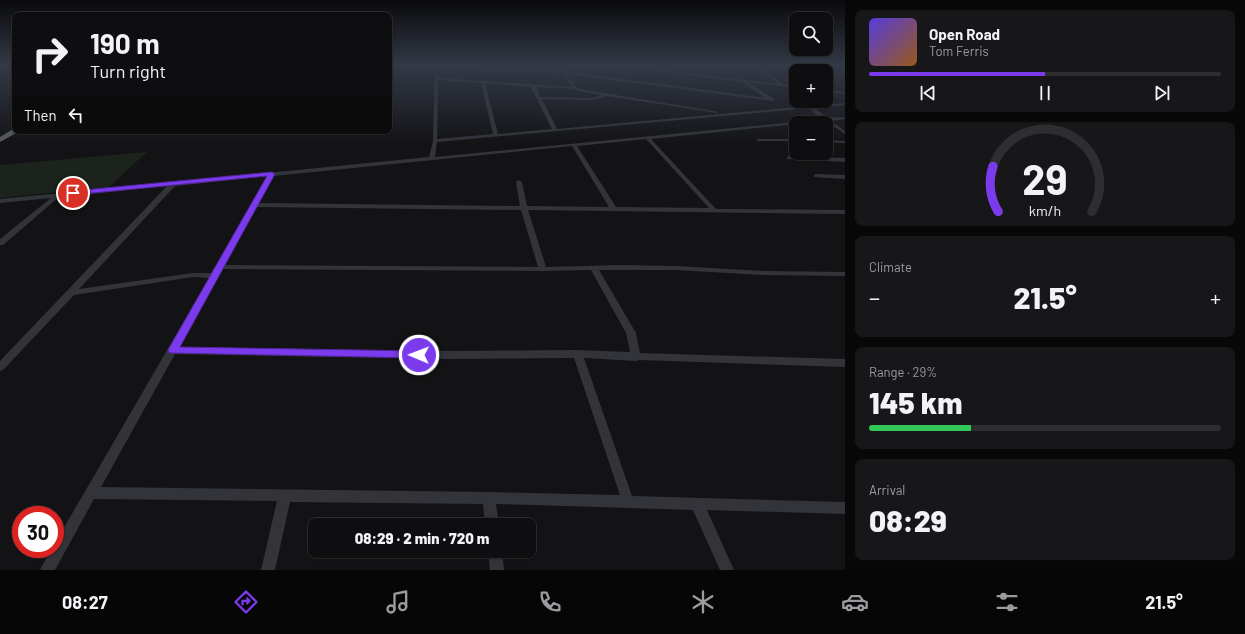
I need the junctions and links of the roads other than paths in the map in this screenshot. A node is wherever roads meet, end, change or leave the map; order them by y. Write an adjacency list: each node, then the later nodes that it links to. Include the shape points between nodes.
1 (436, 92): 31 (street)
2 (486, 92): 26 (street)
3 (535, 92): 10 (street)
4 (591, 92): 9 (street)
5 (710, 92): 11 (street)
6 (759, 92): 11 (street)
7 (833, 92): 8 (street)
8 (845, 93)
9 (606, 95): 10 (street, via 592,99); 17 (street)
10 (538, 98): 23 (street)
11 (773, 100): 16 (street)
12 (845, 104): 13 (street)
13 (833, 105)
14 (800, 108): 16 (street)
15 (811, 108): 18 (street)
16 (789, 109): 17 (street)
17 (729, 114): 23 (street)
18 (822, 116)
19 (845, 118): 20 (street)
20 (833, 119)
21 (789, 124): 27 (street)
22 (833, 124): 25 (street)
23 (555, 130): 26 (street)
24 (12, 133): 28 (highway)
25 (845, 133)
26 (496, 136): 31 (street)
27 (647, 137): 34 (street); 48 (street)
28 (0, 140)
29 (759, 140): 30 (street)
30 (789, 140)
31 (435, 141): 35 (street)
32 (833, 141): 33 (street)
33 (845, 142)
34 (573, 144): 35 (street); 46 (street)
35 (432, 158): 38 (street)
36 (833, 160): 37 (street)
37 (845, 160)
38 (272, 174): 42 (street); 45 (street)
39 (816, 176): 40 (street)
40 (845, 177)
41 (519, 182): 47 (street)
42 (173, 184): 43 (street); 56 (street, via 101,258)
43 (59, 195): 44 (street); 50 (street)
44 (0, 201)
45 (255, 205): 47 (street); 51 (street)
46 (613, 208): 47 (street); 48 (street)
47 (524, 209): 53 (street)
48 (714, 210): 49 (street)
49 (845, 212)
50 (0, 243)
51 (220, 267): 53 (street); 55 (street)
52 (594, 268): 53 (street); 54 (street); 59 (street, via 631,333)
53 (543, 269)
54 (845, 274)
55 (214, 276): 56 (street, via 193,275); 57 (street)
56 (73, 292): 61 (street)
57 (173, 350): 58 (street, via 450,355); 62 (street)
58 (578, 354): 59 (street); 65 (street)
59 (636, 357): 60 (street)
60 (845, 363)
61 (0, 367)
62 (91, 493): 63 (street); 70 (street)
63 (285, 495): 64 (street); 71 (street)
64 (489, 498): 65 (street); 68 (street)
65 (628, 502): 66 (street)
66 (697, 504): 67 (street); 73 (street)
67 (845, 508)
68 (491, 518)
69 (496, 558): 72 (street)
70 (46, 570)
71 (268, 570)
72 (497, 570)
73 (727, 570)

